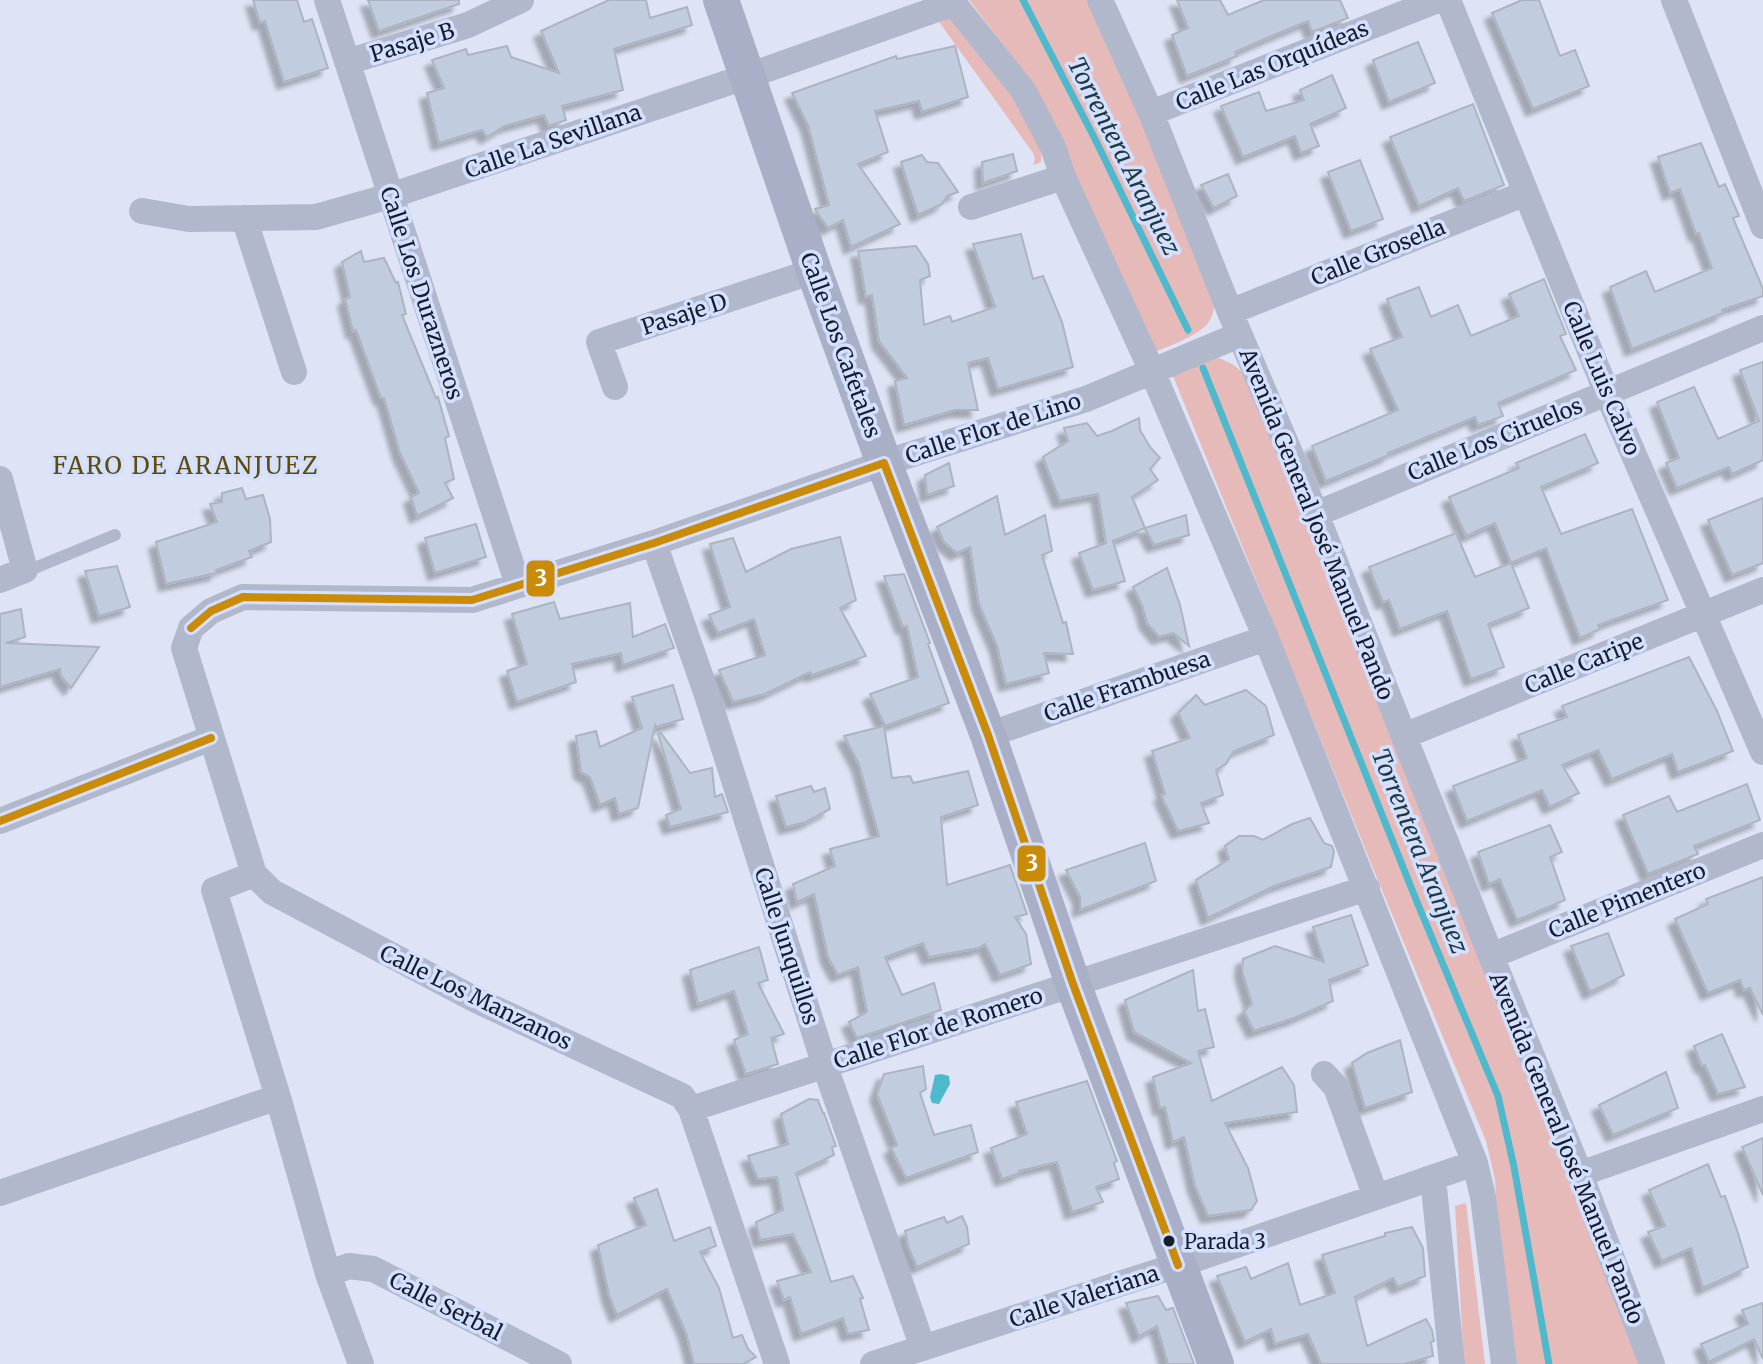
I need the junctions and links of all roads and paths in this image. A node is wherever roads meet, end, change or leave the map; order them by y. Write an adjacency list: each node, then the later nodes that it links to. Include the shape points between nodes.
1 (327, 0): 9 (street, Calle Los Durazneros)
2 (521, 0): 9 (street, Pasaje B, via 468,25)
3 (721, 0): 10 (main road, Calle Los Cafetales)
4 (1100, 0): 11 (street, Avenida General José Manuel Pando)
5 (1438, 0): 11 (street, Calle Las Orquídeas)
6 (1448, 0): 13 (street, Calle Luis Calvo)
7 (1674, 0): 18 (street)
8 (953, 2): 10 (street, Calle La Sevillana); 12 (street, via 1023,90)
9 (347, 62): 14 (street, Calle Los Durazneros)
10 (748, 76): 14 (street, Calle La Sevillana); 19 (main road, Calle Los Cafetales)
11 (1151, 113): 20 (street, Avenida General José Manuel Pando)
12 (1063, 177): 15 (street); 22 (street)
13 (1526, 193): 20 (street, Calle Grosella); 25 (street, Calle Luis Calvo)
14 (390, 196): 17 (street, Calle La Sevillana, via 316,217); 33 (street, Calle Los Durazneros)
15 (971, 207)
16 (142, 211): 17 (street, Calle La Sevillana, via 189,219)
17 (244, 218): 23 (street)
18 (1763, 226)
19 (814, 271): 24 (street, Pasaje D, via 599,342); 26 (main road, Calle Los Cafetales)
20 (1234, 323): 22 (street, Calle Flor de Lino); 28 (street, Avenida General José Manuel Pando)
21 (1763, 328): 25 (street, Calle Los Ciruelos)
22 (1152, 371): 26 (street, Calle Flor de Lino, via 1086,399); 36 (street)
23 (294, 372)
24 (615, 387)
25 (1607, 393): 28 (street, Calle Los Ciruelos); 35 (street, Calle Luis Calvo)
26 (884, 463): 30 (street, Calle Flor de Lino); 37 (main road, Calle Los Cafetales)
27 (0, 479): 31 (street)
28 (1316, 514): 38 (street, Avenida General José Manuel Pando)
29 (115, 535): 31 (lane)
30 (654, 543): 33 (street, Calle Flor de Lino); 47 (street, Calle Junquillos)
31 (25, 570): 32 (street)
32 (0, 580)
33 (518, 585): 39 (street, Calle Flor de Lino, via 472,600 243,597 211,611 191,628 184,648)
34 (1763, 590): 35 (street, Calle Caripe)
35 (1703, 615): 38 (street, Calle Caripe); 40 (street, Calle Luis Calvo)
36 (1266, 638): 37 (street, Calle Frambuesa); 44 (street)
37 (988, 735): 46 (main road, Calle Los Cafetales)
38 (1404, 736): 45 (street, Avenida General José Manuel Pando)
39 (211, 738): 41 (street); 43 (street)
40 (1763, 752)
41 (0, 821)
42 (1763, 845): 45 (street, Calle Pimentero)
43 (254, 874): 49 (street, via 214,890); 50 (street, Calle Los Manzanos, via 272,892 476,1000 682,1096)
44 (1367, 888): 46 (street, Calle Flor de Romero); 52 (street)
45 (1491, 956): 53 (street, Avenida General José Manuel Pando)
46 (1073, 984): 47 (street, Calle Flor de Romero); 57 (main road, Calle Los Cafetales)
47 (825, 1066): 50 (street, Calle Flor de Romero); 59 (street, Calle Junquillos)
48 (1324, 1074): 56 (street, via 1336,1087)
49 (278, 1097): 55 (street); 58 (street)
50 (691, 1109): 62 (street)
51 (1763, 1109): 53 (street)
52 (1475, 1163): 54 (street, Calle Valeriana); 66 (street)
53 (1580, 1174): 67 (street, Avenida General José Manuel Pando)
54 (1433, 1178): 56 (street, Calle Valeriana); 65 (street)
55 (0, 1193)
56 (1376, 1197): 57 (street, Calle Valeriana)
57 (1178, 1265): 59 (street, Calle Valeriana); 64 (main road, Calle Los Cafetales)
58 (328, 1274): 60 (street); 61 (street, Calle Serbal, via 349,1266 373,1269)
59 (923, 1348): 63 (street, Calle Valeriana)
60 (361, 1364)
61 (559, 1364)
62 (777, 1364)
63 (873, 1364)
64 (1216, 1364)
65 (1452, 1364)
66 (1504, 1364)
67 (1652, 1364)

